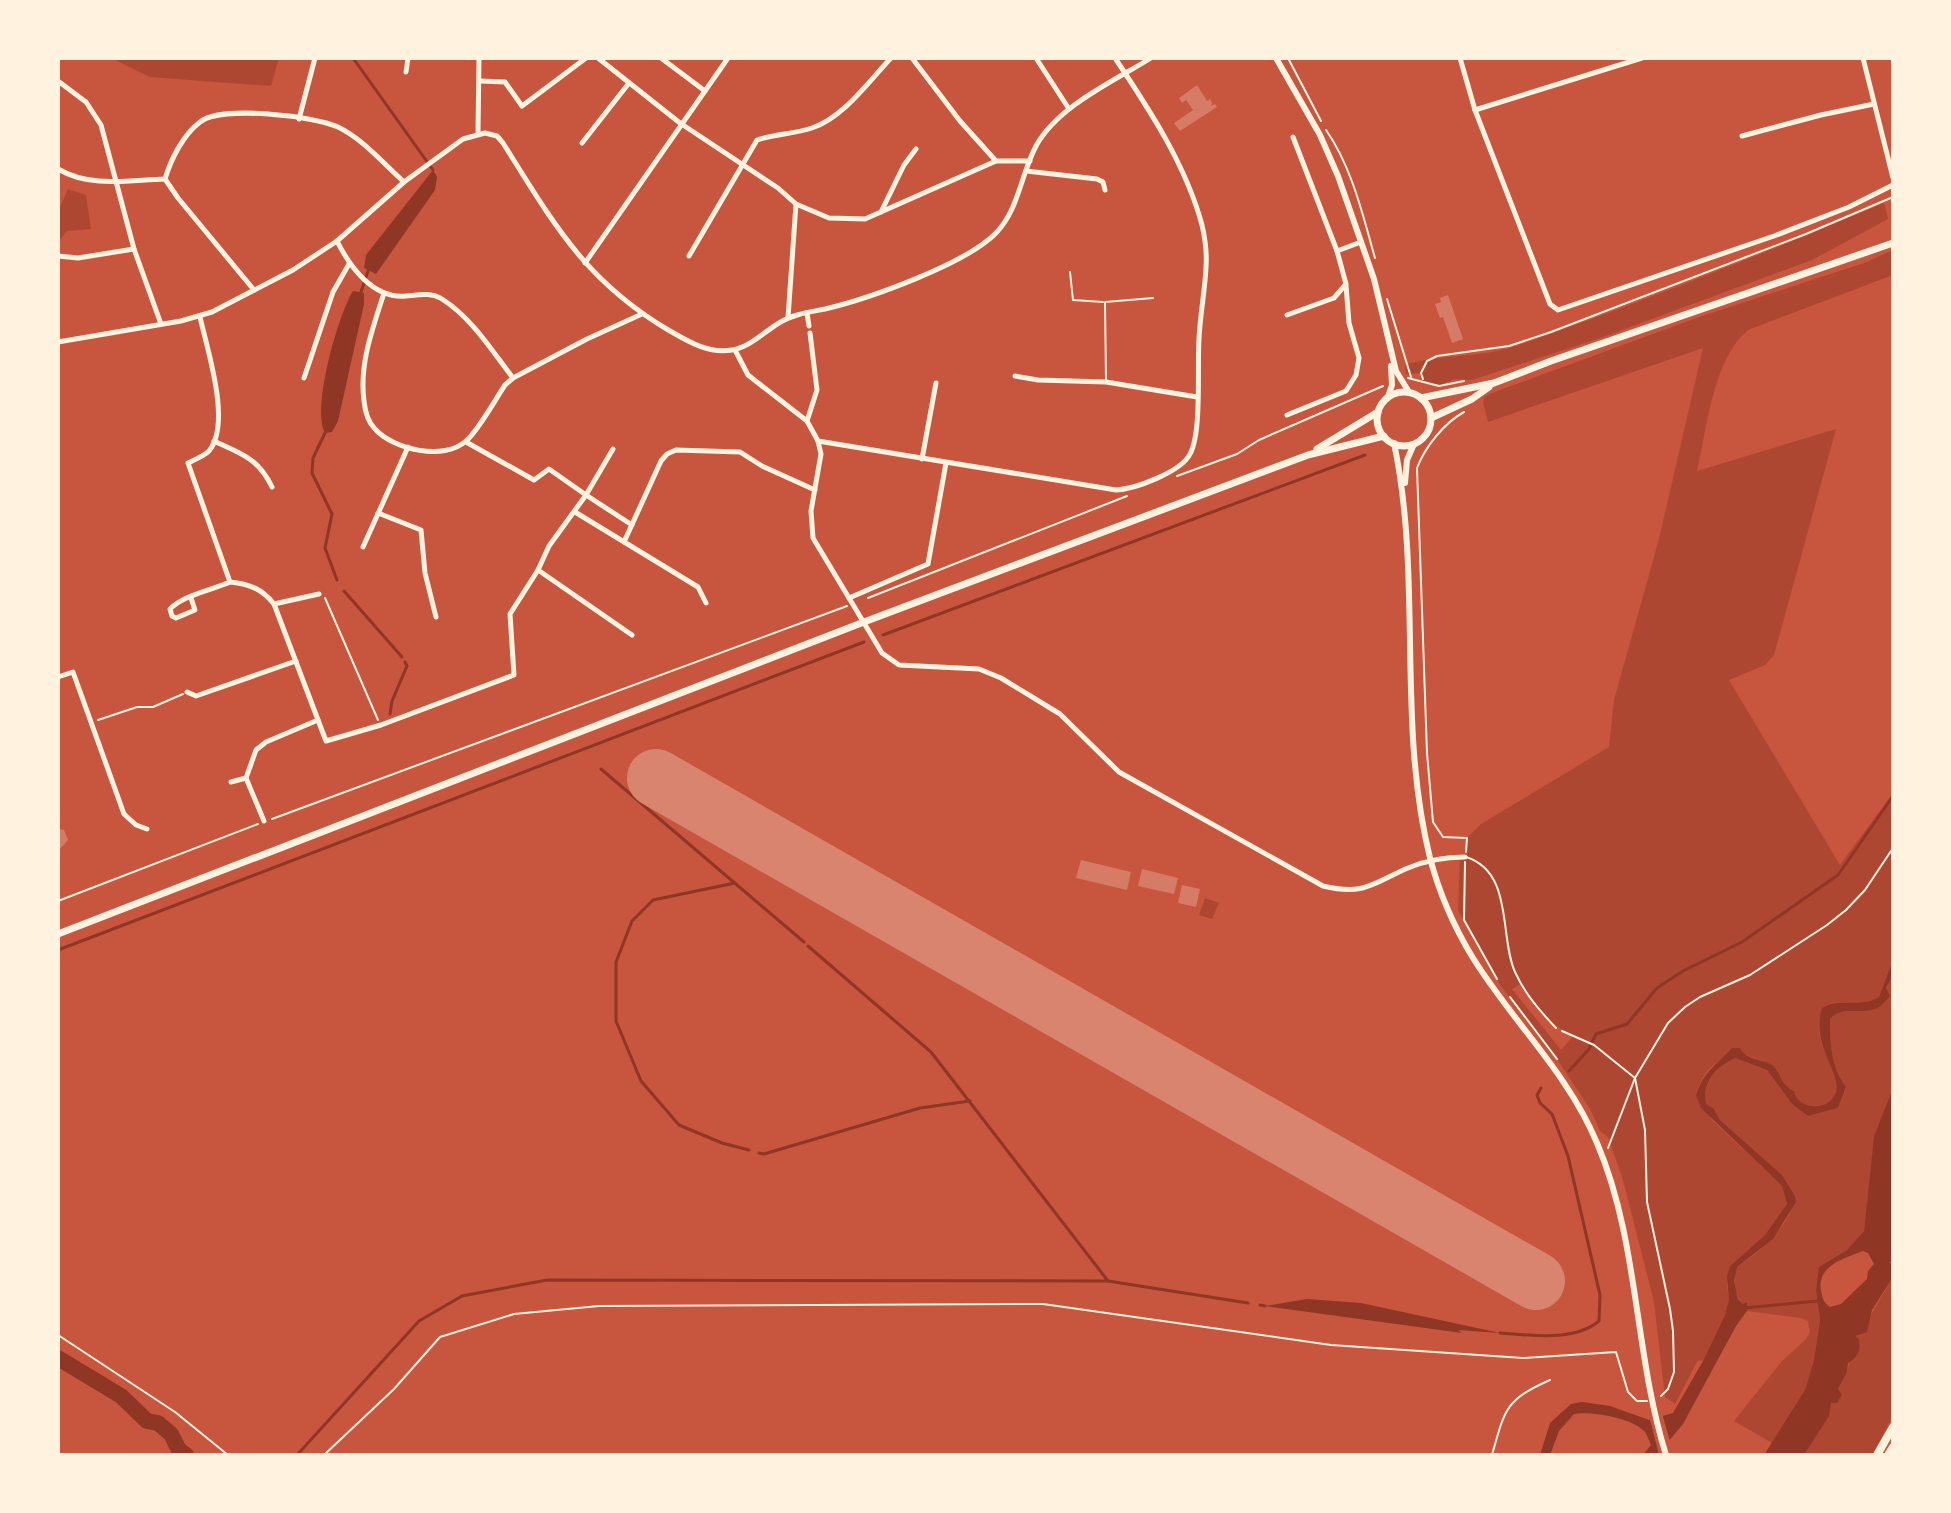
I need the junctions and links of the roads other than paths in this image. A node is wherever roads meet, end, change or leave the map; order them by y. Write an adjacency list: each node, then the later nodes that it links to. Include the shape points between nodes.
1 (315, 58): 26 (street)
2 (408, 58): 17 (street)
3 (479, 58): 20 (street)
4 (586, 58): 20 (street, via 522,106 505,82)
5 (598, 58): 21 (street)
6 (661, 58): 22 (street)
7 (728, 58): 22 (street)
8 (891, 58): 35 (street, via 828,120 757,140)
9 (912, 58): 33 (street)
10 (1036, 58): 24 (street)
11 (1115, 58): 18 (street)
12 (1151, 58): 18 (street)
13 (1276, 58): 47 (street, via 1320,135)
14 (1460, 58): 25 (street)
15 (1642, 58): 25 (street)
16 (1863, 58): 23 (street)
17 (406, 72)
18 (1126, 74): 24 (street); 77 (street, via 1175,158 1202,225 1206,266)
19 (58, 81): 40 (street, via 86,102 101,125)
20 (480, 81): 28 (street)
21 (629, 83): 27 (street); 31 (street)
22 (705, 91): 27 (street)
23 (1874, 104): 29 (street); 38 (street)
24 (1069, 109): 34 (street, via 1044,134)
25 (1475, 110): 42 (street, via 1553,308 1717,255 1849,207)
26 (299, 119): 39 (street, via 236,113 200,122 175,153); 41 (street, via 351,134)
27 (680, 123): 35 (street); 53 (street)
28 (478, 133): 41 (street); 53 (street, via 503,143)
29 (1742, 136)
30 (1293, 137): 50 (street)
31 (582, 143)
32 (916, 149): 45 (street)
33 (996, 161): 34 (street); 45 (street)
34 (1030, 161): 37 (street)
35 (742, 164): 44 (street); 52 (street)
36 (58, 169): 40 (street, via 86,181)
37 (1026, 171): 43 (street, via 1097,179); 61 (street, via 1006,221 977,249 864,299)
38 (1893, 178)
39 (165, 179): 40 (street); 57 (street)
40 (115, 180): 49 (street)
41 (404, 182): 46 (street)
42 (1893, 185)
43 (1105, 190)
44 (796, 204): 45 (street, via 846,220); 65 (street)
45 (881, 213)
46 (337, 241): 54 (street); 57 (street)
47 (1362, 242): 50 (street); 69 (street)
48 (1893, 243): 75 (main road)
49 (134, 249): 51 (street); 66 (street)
50 (1337, 251): 56 (street)
51 (58, 256)
52 (689, 256)
53 (585, 263): 62 (street)
54 (349, 264): 58 (street); 71 (street, via 333,292)
55 (1070, 272): 60 (lane, via 1073,300)
56 (1346, 284): 63 (street, via 1334,298); 81 (street, via 1359,358 1356,375 1346,391)
57 (254, 290): 64 (street)
58 (384, 293): 72 (street, via 443,299 475,328); 90 (street, via 366,354 364,404 376,430)
59 (1153, 298): 60 (lane)
60 (1105, 302): 73 (lane)
61 (807, 313): 65 (street); 83 (street, via 817,390)
62 (643, 314): 68 (street, via 702,347); 72 (street)
63 (1287, 315)
64 (200, 317): 66 (street); 85 (street, via 218,408)
65 (788, 318): 68 (street)
66 (161, 324): 67 (street)
67 (58, 342)
68 (735, 350): 83 (street, via 748,375)
69 (1391, 354): 76 (street); 78 (street)
70 (1015, 376): 73 (street)
71 (304, 378)
72 (513, 378): 87 (street)
73 (1106, 382): 77 (street)
74 (936, 383): 93 (street)
75 (1494, 383): 79 (main road); 82 (main road)
76 (1409, 392): 78 (main road); 79 (main road)
77 (1197, 397): 94 (street, via 1193,445 1185,462 1124,490)
78 (1388, 397): 80 (main road)
79 (1421, 398): 82 (main road)
80 (1378, 412): 84 (main road); 92 (main road)
81 (1287, 415)
82 (1431, 418): 89 (main road, via 1428,431)
83 (807, 421): 86 (street)
84 (1384, 436): 88 (main road); 92 (main road)
85 (214, 441): 95 (street, via 249,457); 105 (street, via 207,453 188,463)
86 (818, 441): 93 (street); 96 (street)
87 (466, 442): 90 (street, via 443,452); 98 (street, via 534,480 549,469)
88 (1394, 443): 89 (main road); 97 (street)
89 (1414, 444): 97 (street)
90 (408, 447): 100 (street)
91 (613, 449): 98 (street)
92 (1308, 455): 112 (main road)
93 (922, 459): 94 (street)
94 (946, 463): 108 (street, via 928,564)
95 (272, 487)
96 (815, 490): 101 (street, via 740,452 676,450 661,461); 108 (street, via 813,538)
97 (1403, 490): 123 (street, via 1413,761)
98 (586, 495): 99 (street); 101 (street)
99 (575, 512): 102 (street); 104 (street)
100 (378, 513): 103 (street); 111 (street, via 421,530)
101 (632, 525): 102 (street)
102 (624, 542): 109 (street, via 698,587)
103 (363, 547)
104 (538, 570): 113 (street); 117 (street, via 510,614 514,675 326,741)
105 (230, 582): 107 (street); 110 (street, via 256,588)
106 (319, 594): 110 (street)
107 (191, 598): 107 (street, via 174,605 172,616 195,610)
108 (851, 601): 112 (street)
109 (706, 603)
110 (274, 604): 114 (street)
111 (436, 617)
112 (864, 622): 123 (street, via 882,653 899,665 979,669 1001,678 1060,714 1119,772 1323,886 1343,891 1373,886); 124 (main road)
113 (632, 635)
114 (296, 661): 116 (street, via 196,696); 117 (street)
115 (58, 677): 121 (street, via 73,672 124,814)
116 (187, 692)
117 (318, 720): 118 (street, via 256,750)
118 (246, 778): 119 (street); 120 (street)
119 (231, 782)
120 (264, 821)
121 (147, 829)
122 (1465, 857): 123 (street); 125 (lane, via 1476,860 1498,890 1515,971 1533,1003)
123 (1431, 860): 128 (street, via 1472,957 1577,1101 1597,1142 1624,1236 1649,1389)
124 (58, 934)
125 (1556, 1028)
126 (1893, 1427): 129 (highway)
127 (1893, 1447): 130 (highway)
128 (1666, 1455)
129 (1877, 1455)
130 (1888, 1455)

